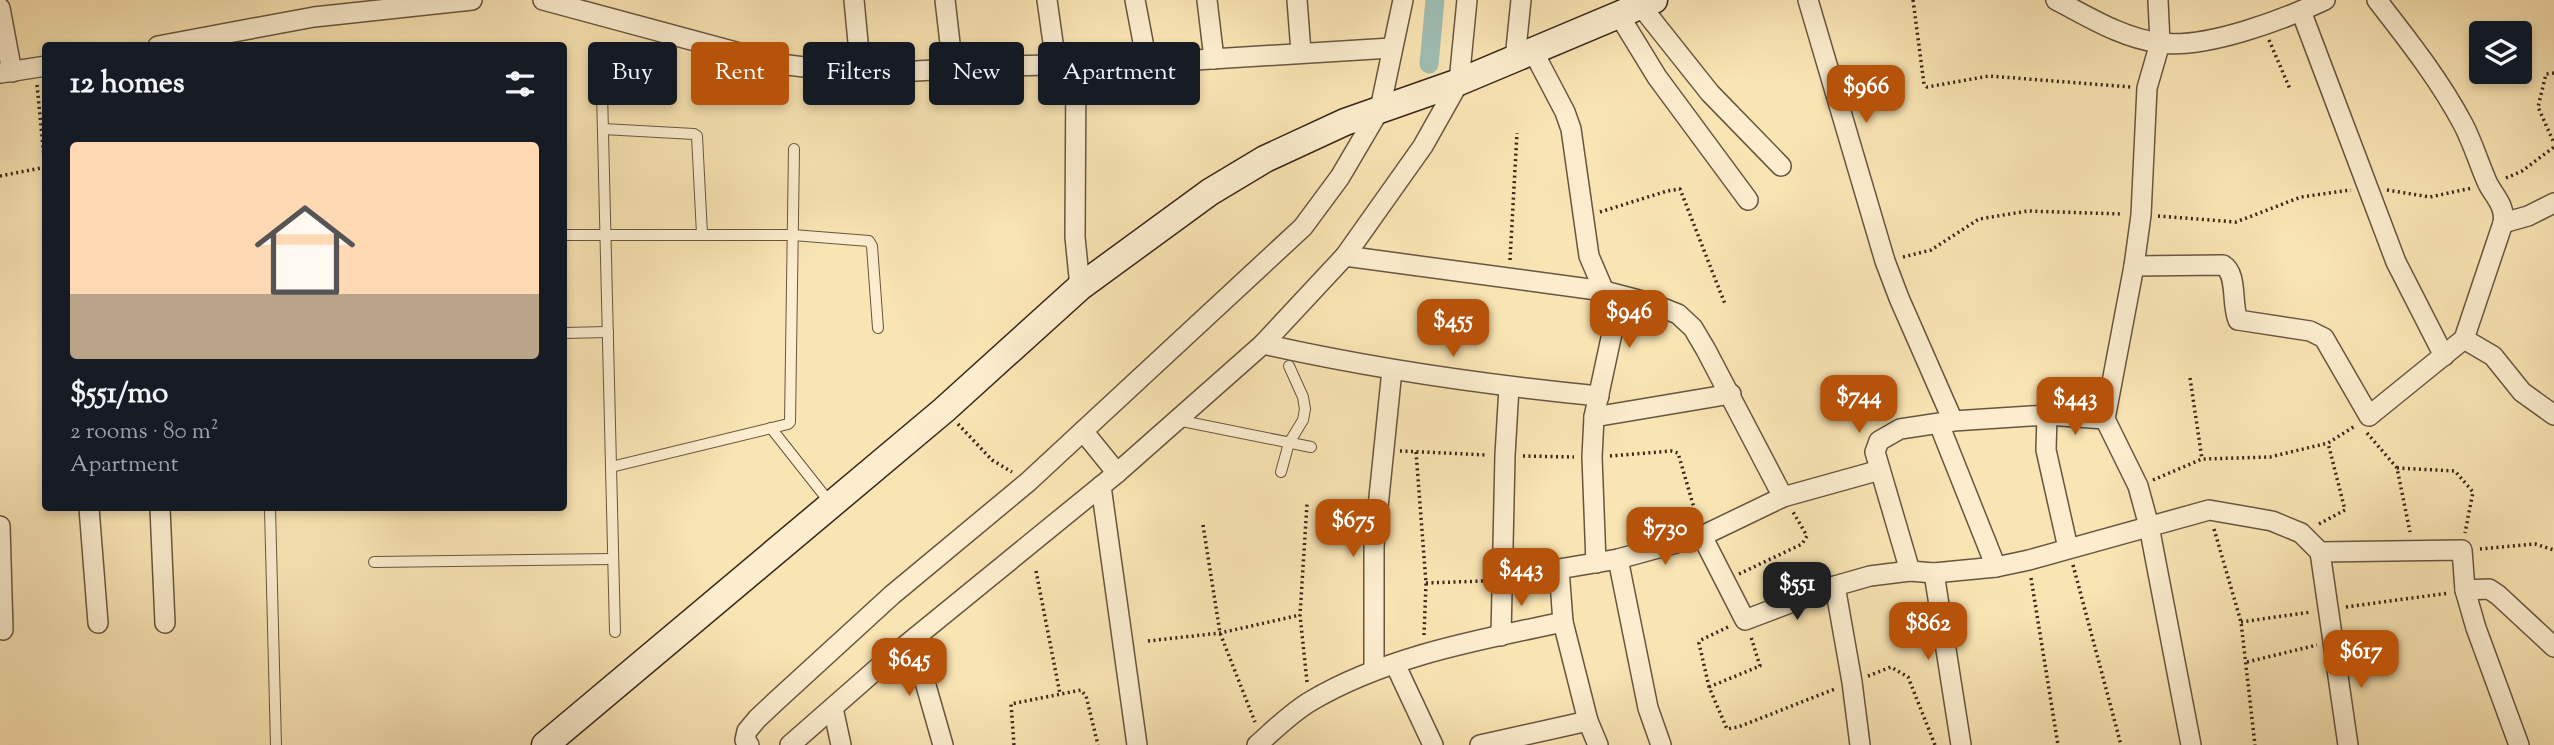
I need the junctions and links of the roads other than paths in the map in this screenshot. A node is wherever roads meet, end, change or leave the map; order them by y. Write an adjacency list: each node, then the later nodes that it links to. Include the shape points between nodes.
1 (472, 0): 17 (street)
2 (543, 0): 33 (street)
3 (854, 0): 22 (street)
4 (945, 0): 23 (street)
5 (1047, 0): 24 (street)
6 (1135, 0): 25 (street)
7 (1208, 0): 30 (street)
8 (1297, 0): 28 (street)
9 (1403, 0): 27 (street)
10 (1467, 0): 35 (street)
11 (1521, 0): 29 (street)
12 (1808, 0): 69 (street, via 1885,261)
13 (2056, 0): 26 (street, via 2110,29)
14 (2158, 0): 26 (street)
15 (2325, 0): 20 (street)
16 (2377, 0): 44 (street, via 2464,126 2504,211)
17 (361, 6): 21 (street)
18 (1638, 7): 29 (main road); 41 (street, via 1716,100); 42 (street, via 1657,77)
19 (0, 8): 34 (street)
20 (2301, 11): 26 (street, via 2196,41); 58 (street, via 2396,262)
21 (180, 42)
22 (858, 42)
23 (950, 42)
24 (1059, 42)
25 (1142, 42)
26 (2161, 43): 50 (street, via 2147,88)
27 (1391, 48): 28 (street); 38 (street)
28 (1301, 52): 30 (street)
29 (1524, 55): 35 (main road); 52 (street, via 1565,112 1571,128 1590,256)
30 (1214, 59): 31 (street)
31 (1200, 60)
32 (40, 67): 34 (street)
33 (803, 67)
34 (6, 72)
35 (1459, 82): 38 (main road); 49 (street, via 1423,146)
36 (602, 105): 39 (lane)
37 (1068, 105): 51 (street)
38 (1380, 109): 51 (main road, via 1236,175); 71 (street, via 1340,177 1303,227)
39 (603, 129): 45 (lane); 46 (lane, via 697,136)
40 (794, 149): 48 (lane)
41 (1781, 166)
42 (1748, 200)
43 (2551, 209): 44 (street)
44 (2503, 222): 56 (street)
45 (606, 234): 46 (lane); 47 (lane); 54 (lane)
46 (702, 234): 48 (lane)
47 (567, 235)
48 (793, 235): 53 (lane, via 871,243); 70 (lane, via 790,422)
49 (1345, 256): 52 (street); 57 (street)
50 (2134, 266): 58 (street, via 2228,268 2238,320 2310,331 2323,338 2369,416); 67 (street)
51 (1080, 287): 80 (main road)
52 (1612, 293): 62 (street, via 1684,318); 63 (street)
53 (878, 328)
54 (608, 332): 55 (lane); 74 (lane)
55 (567, 333)
56 (2464, 339): 58 (street); 65 (street, via 2493,356 2522,392)
57 (1263, 345): 60 (street); 68 (street)
58 (2444, 356)
59 (1289, 366): 72 (lane, via 1305,409)
60 (1392, 370): 61 (street); 107 (street, via 1374,547)
61 (1509, 387): 63 (street); 103 (street)
62 (1731, 394): 66 (street); 79 (street)
63 (1599, 396): 66 (street)
64 (2047, 415): 67 (street); 69 (street); 87 (street, via 2046,450)
65 (2554, 415)
66 (1594, 417): 92 (street)
67 (2105, 418): 85 (street, via 2138,486)
68 (1177, 419): 72 (lane); 77 (street)
69 (1946, 423): 75 (street, via 1900,429 1882,438 1875,452); 93 (street)
70 (771, 428): 74 (lane); 80 (lane)
71 (1083, 431): 77 (street); 113 (street, via 775,702 747,731)
72 (1289, 443): 73 (lane); 76 (lane)
73 (1311, 447)
74 (611, 467): 89 (lane)
75 (1880, 470): 79 (street); 94 (street)
76 (1281, 472)
77 (1117, 473): 78 (street)
78 (1101, 486): 104 (street); 117 (street)
79 (1783, 497): 86 (street)
80 (831, 504): 112 (main road)
81 (89, 511): 99 (street)
82 (160, 511): 100 (street)
83 (271, 511): 111 (lane)
84 (0, 526): 101 (street)
85 (2149, 526): 87 (street); 88 (street, via 2209,510 2272,521 2301,533); 124 (street)
86 (1702, 536): 90 (street); 96 (street, via 1745,620)
87 (2068, 548): 93 (street)
88 (2320, 552): 97 (street, via 2462,550); 125 (street)
89 (613, 559): 91 (lane); 102 (lane)
90 (1618, 559): 92 (street); 121 (street, via 1648,708)
91 (374, 562)
92 (1596, 563): 98 (street, via 1559,569)
93 (1996, 567): 95 (street)
94 (1910, 571): 95 (street); 96 (street)
95 (1934, 573): 123 (street)
96 (1835, 586): 122 (street)
97 (2465, 590): 105 (street, via 2489,589); 126 (street)
98 (1563, 622): 103 (street); 109 (street)
99 (98, 623)
100 (165, 623)
101 (3, 630)
102 (615, 632)
103 (1501, 636): 106 (street)
104 (913, 640): 108 (street); 116 (street)
105 (2554, 647)
106 (1395, 664): 107 (street); 118 (street)
107 (1374, 670): 110 (street, via 1309,702)
108 (833, 708): 114 (street); 115 (street)
109 (1588, 721): 119 (street); 120 (street)
110 (1261, 744)
111 (276, 745)
112 (545, 745)
113 (749, 745)
114 (789, 745)
115 (841, 745)
116 (943, 745)
117 (1137, 745)
118 (1433, 745)
119 (1480, 745)
120 (1598, 745)
121 (1661, 745)
122 (1860, 745)
123 (1961, 745)
124 (2191, 745)
125 (2348, 745)
126 (2519, 745)

